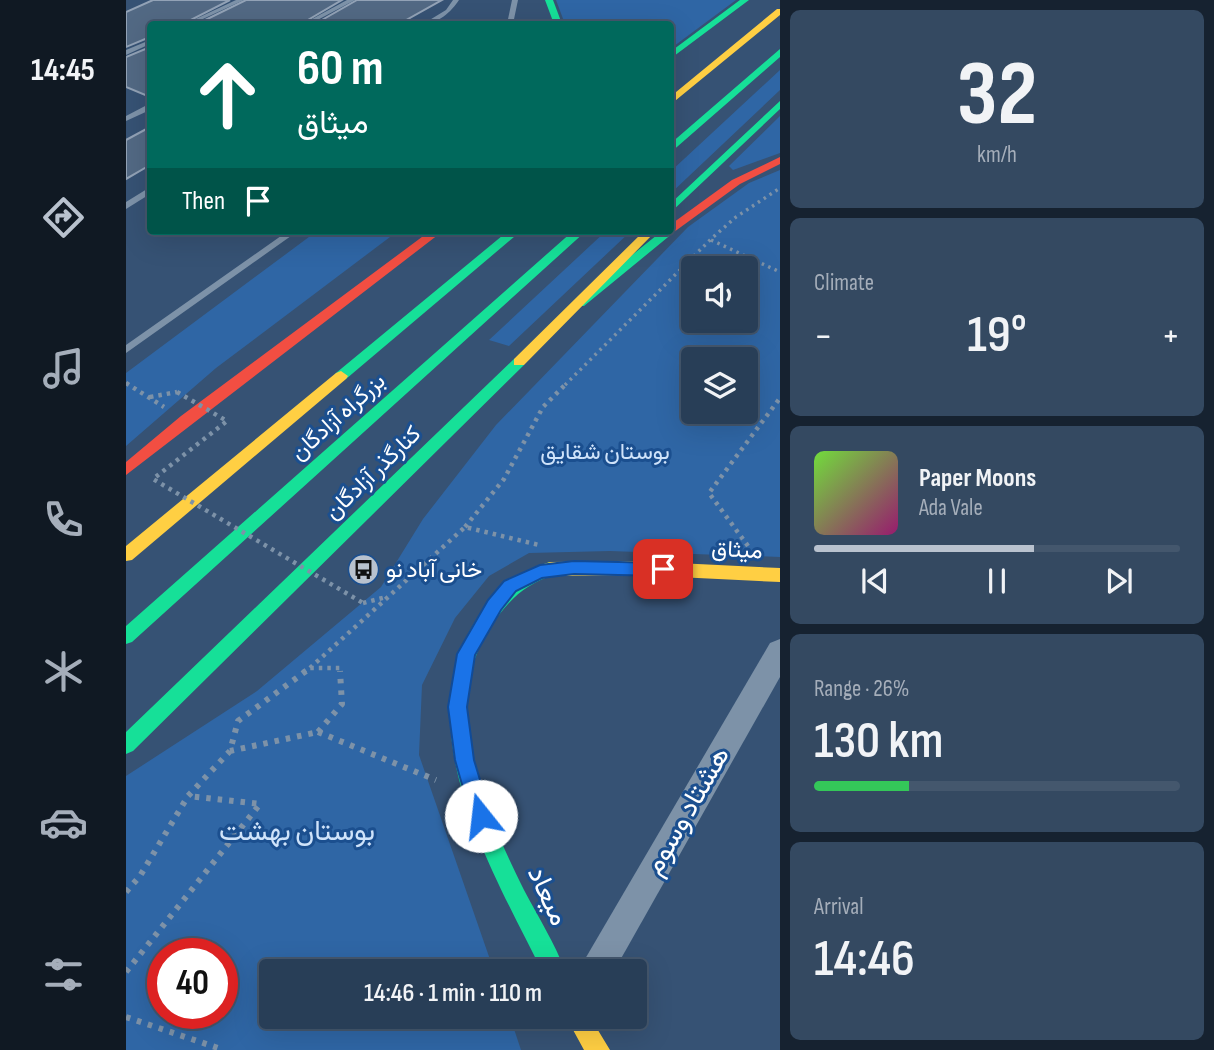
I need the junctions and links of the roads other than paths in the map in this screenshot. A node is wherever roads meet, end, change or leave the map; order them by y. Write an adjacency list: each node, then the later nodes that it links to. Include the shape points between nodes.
1 (241, 0): 8 (lane)
2 (352, 0): 9 (lane)
3 (456, 0): 10 (lane)
4 (515, 0): 11 (lane)
5 (549, 0): 12 (main road)
6 (745, 0): 16 (main road)
7 (780, 11): 17 (main road)
8 (195, 21)
9 (312, 21)
10 (431, 21)
11 (511, 21)
12 (557, 21)
13 (147, 43): 15 (lane)
14 (780, 52): 24 (main road)
15 (126, 53)
16 (674, 53)
17 (674, 99)
18 (780, 104): 28 (main road)
19 (126, 107): 21 (lane)
20 (147, 109): 21 (lane)
21 (141, 112): 22 (lane); 23 (lane)
22 (147, 115)
23 (126, 119)
24 (674, 146)
25 (780, 160): 29 (main road, via 719,190)
26 (147, 193): 27 (lane)
27 (126, 206)
28 (674, 206)
29 (674, 226)
30 (288, 235): 37 (lane)
31 (432, 235): 38 (main road)
32 (510, 235): 39 (main road, بزرگراه آزادگان)
33 (576, 235): 42 (main road, بزرگراه آزادگان)
34 (646, 235): 36 (main road, کنارگذر آزادگان)
35 (663, 235): 36 (main road)
36 (580, 303): 44 (main road, کنارگذر آزادگان)
37 (126, 350)
38 (126, 470)
39 (126, 555)
40 (774, 575): 41 (main road, میثاق, via 562,569 540,572 510,586)
41 (495, 605): 45 (main road, میعاد, via 466,654 457,707 464,760 481,816)
42 (126, 637)
43 (780, 651): 46 (street, هشتاد وسوم)
44 (126, 745)
45 (548, 959)
46 (601, 959)
47 (585, 1029): 48 (main road)
48 (598, 1050)

